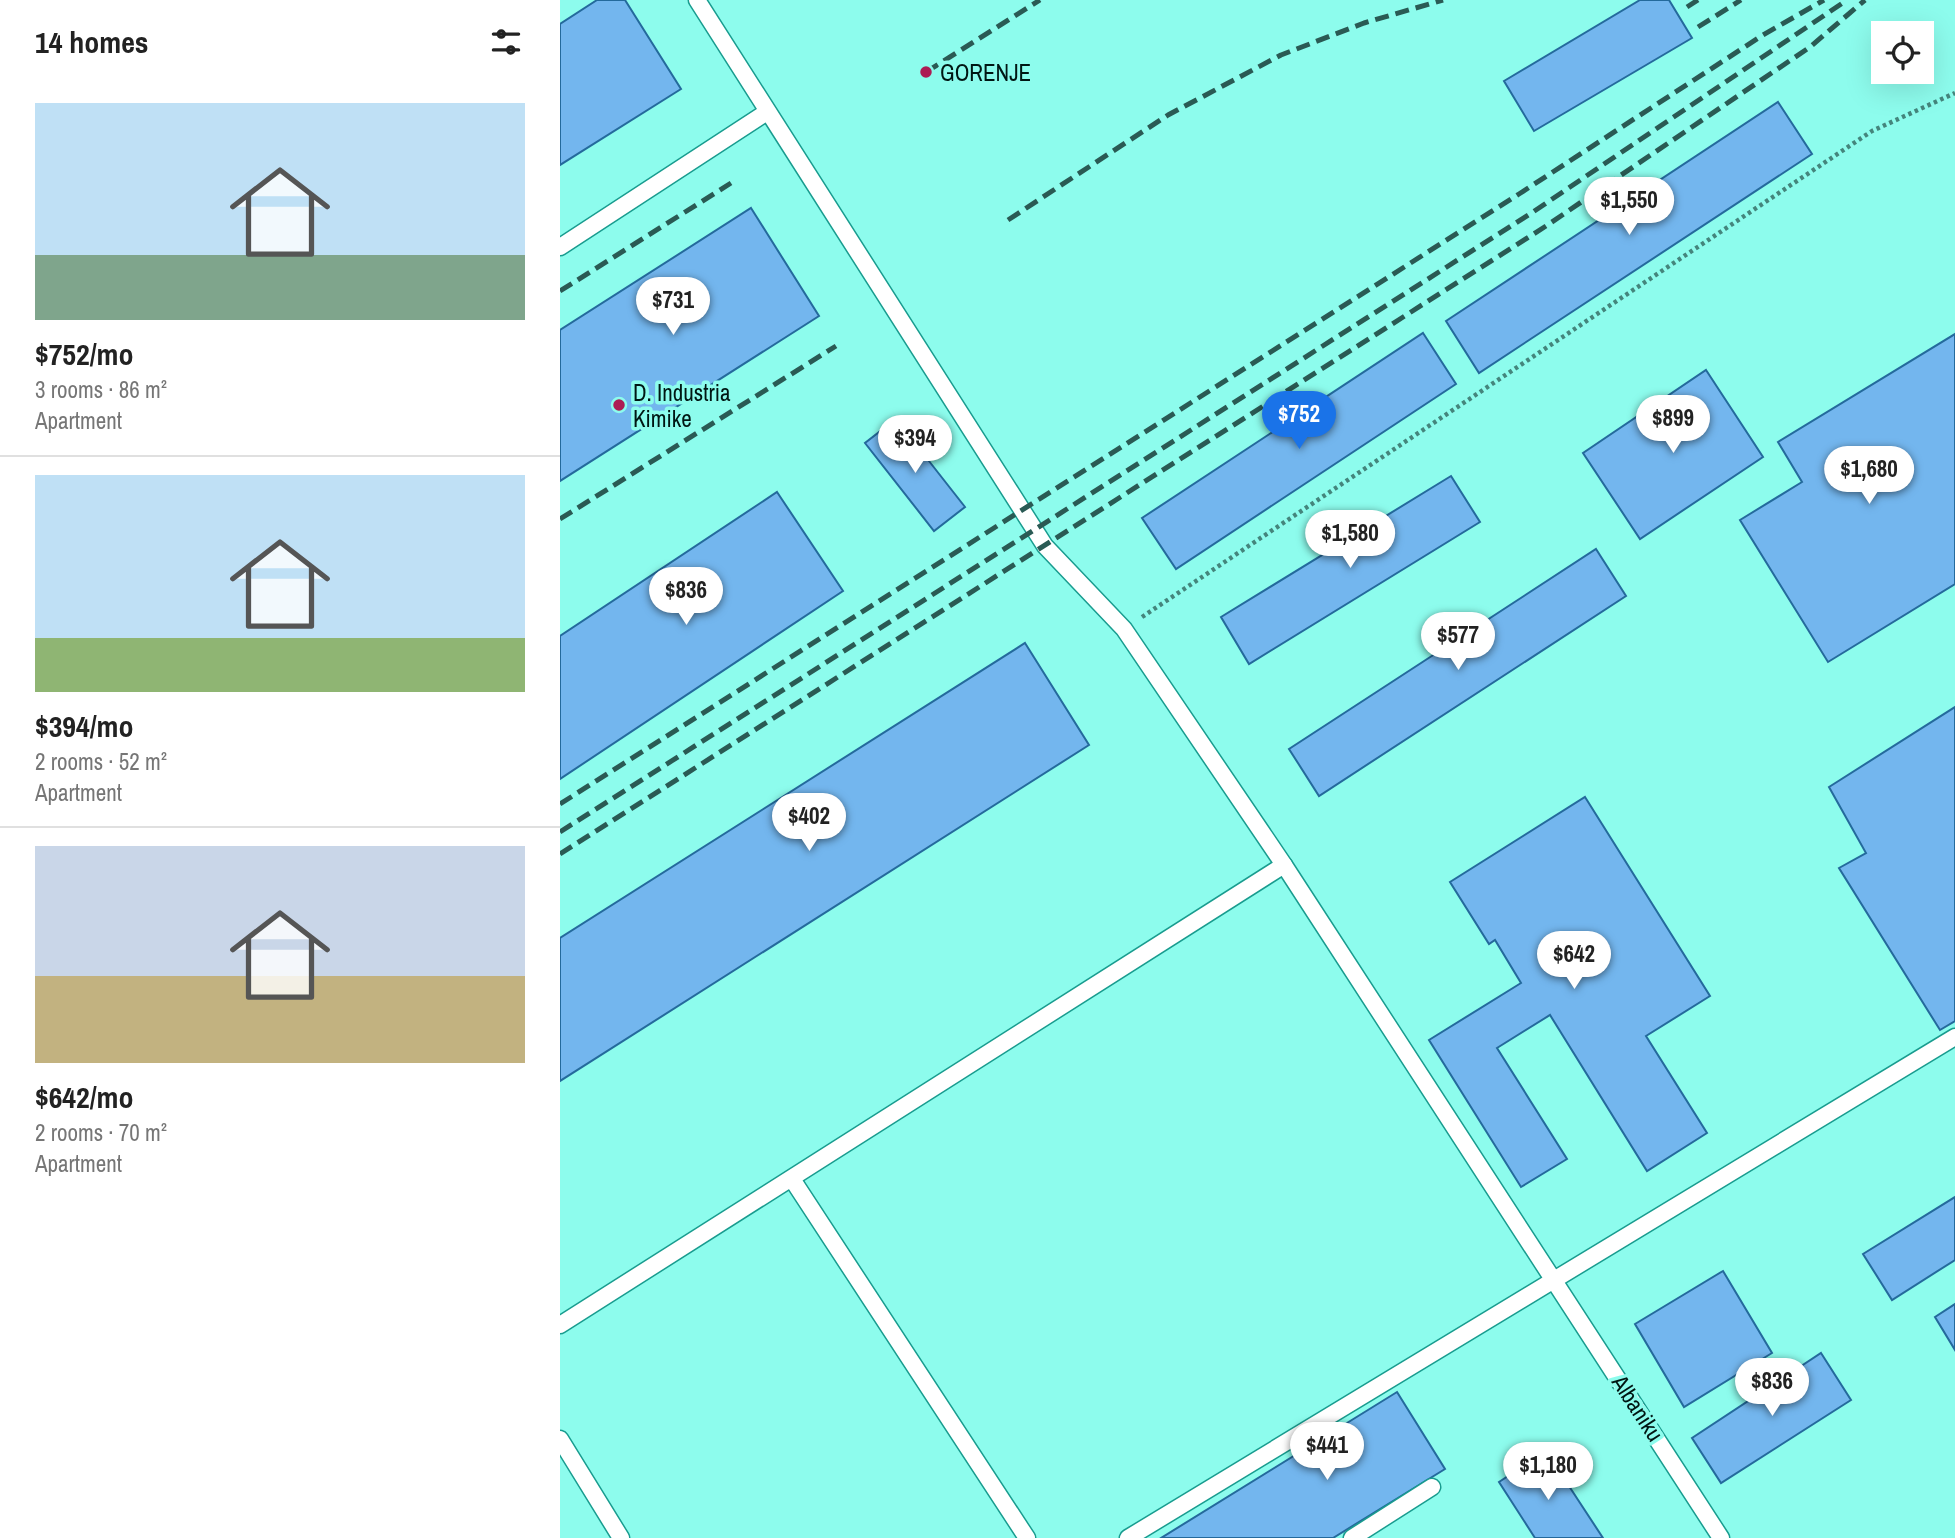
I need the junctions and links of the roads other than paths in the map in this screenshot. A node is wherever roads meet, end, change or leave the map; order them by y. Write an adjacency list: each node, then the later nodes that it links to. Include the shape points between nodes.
1 (697, 0): 2 (lane, Albaniku)
2 (767, 112): 3 (lane); 4 (lane, Albaniku, via 1045,546 1124,629)
3 (560, 247)
4 (1284, 864): 6 (lane); 7 (lane, Albaniku)
5 (1955, 1037): 7 (lane)
6 (792, 1179): 8 (lane); 12 (lane)
7 (1554, 1278): 13 (lane); 15 (lane, Albaniku)
8 (560, 1325)
9 (560, 1439): 11 (lane)
10 (1432, 1486): 14 (lane)
11 (621, 1538)
12 (1027, 1538)
13 (1128, 1538)
14 (1352, 1538)
15 (1721, 1538)

